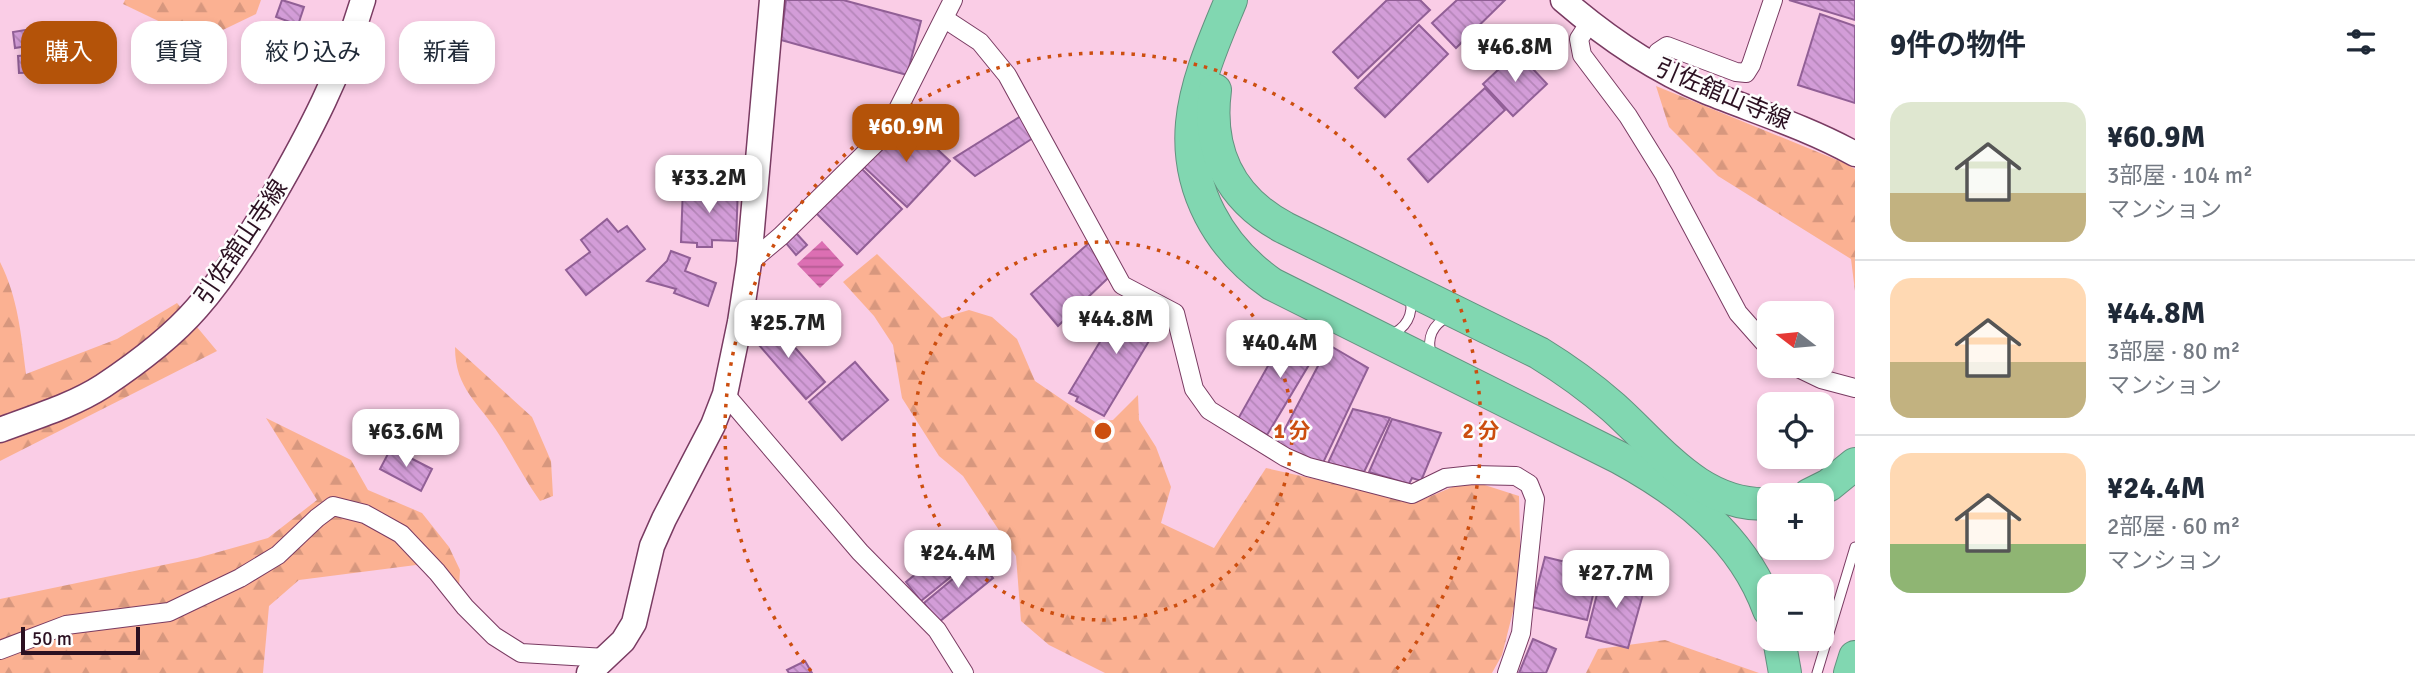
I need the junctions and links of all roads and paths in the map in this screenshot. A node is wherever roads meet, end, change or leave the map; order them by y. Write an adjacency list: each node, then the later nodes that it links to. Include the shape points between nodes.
1 (363, 0): 21 (main road, 引佐舘山寺線, via 331,88 296,157 257,224 198,308 101,387)
2 (772, 0): 12 (main road)
3 (953, 0): 8 (street)
4 (1231, 0): 15 (highway, via 1200,86 1192,123 1193,161 1202,198 1219,232 1257,274)
5 (1246, 0): 13 (highway, via 1219,68 1213,103 1216,143 1229,178 1248,202 1272,220)
6 (1563, 0): 9 (main road, 引佐舘山寺線)
7 (1773, 0): 10 (street, via 1746,73 1667,46)
8 (945, 19): 12 (street, via 886,133); 32 (street, via 980,42 1007,75 1122,285 1175,313 1194,389 1209,410 1308,467 1412,494 1445,478 1473,475 1516,476 1529,485 1535,499 1521,633)
9 (1590, 22): 10 (main road, 引佐舘山寺線); 16 (street, via 1579,39 1582,55 1628,116 1738,313)
10 (1652, 64): 11 (main road, 引佐舘山寺線, via 1706,91 1819,135)
11 (1855, 155)
12 (749, 263): 20 (main road)
13 (1395, 281): 14 (highway); 15 (lane, via 1410,298 1409,320 1392,335)
14 (1471, 318): 17 (lane, via 1448,317 1432,331 1430,354); 24 (highway, via 1564,369 1702,487 1733,500)
15 (1369, 333): 17 (highway)
16 (1757, 334)
17 (1446, 371): 26 (highway, via 1620,458 1682,496 1717,527)
18 (1819, 378): 19 (street)
19 (1855, 388)
20 (725, 394): 30 (main road, via 652,546 634,624); 31 (street, via 860,552 937,630)
21 (0, 430)
22 (1855, 464): 23 (highway)
23 (1831, 483)
24 (1757, 503)
25 (1855, 547): 34 (lane)
26 (1757, 582)
27 (0, 650): 30 (street, via 66,625 169,612 278,555 333,506 366,514 401,534 494,636 521,653)
28 (1781, 651): 33 (highway)
29 (1855, 657): 35 (highway)
30 (602, 665)
31 (964, 673)
32 (1507, 673)
33 (1786, 673)
34 (1817, 673)
35 (1850, 673)

